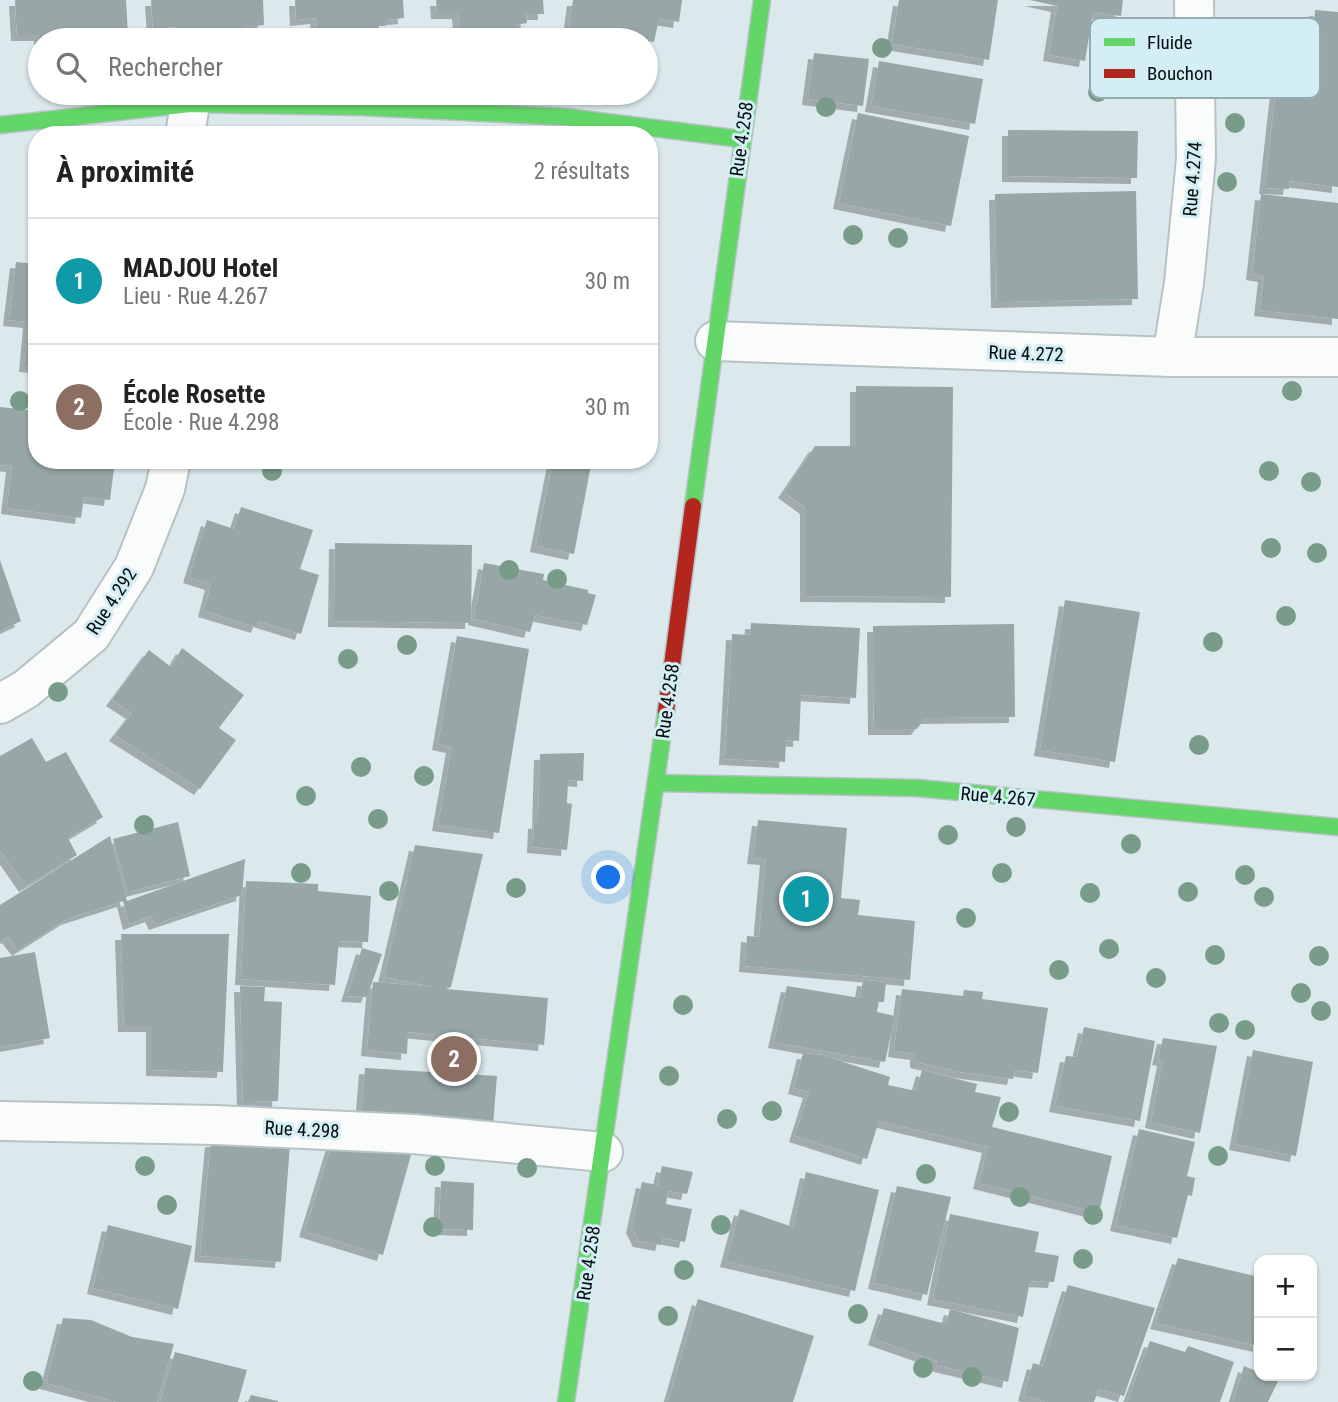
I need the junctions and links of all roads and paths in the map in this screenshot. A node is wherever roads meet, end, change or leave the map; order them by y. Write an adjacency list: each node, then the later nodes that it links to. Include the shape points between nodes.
1 (762, 0): 9 (main road, Rue 4.258)
2 (1194, 0): 3 (street, Rue 4.274)
3 (1194, 18)
4 (1195, 98): 11 (street, Rue 4.274, via 1196,159)
5 (188, 119): 6 (main road); 7 (main road, via 360,107 567,117)
6 (0, 125)
7 (638, 126)
8 (658, 129): 9 (main road)
9 (741, 139): 10 (main road, Rue 4.258)
10 (715, 341): 11 (street, Rue 4.272); 15 (main road, Rue 4.258)
11 (1172, 357): 12 (street, Rue 4.272)
12 (1338, 357)
13 (169, 469): 14 (street, Rue 4.292, via 134,567 91,635 26,689)
14 (0, 704)
15 (656, 783): 16 (main road, Rue 4.267, via 917,788); 18 (main road, Rue 4.258)
16 (1338, 827)
17 (0, 1121): 18 (street, Rue 4.298, via 400,1134)
18 (603, 1152): 19 (main road, Rue 4.258)
19 (566, 1402)

